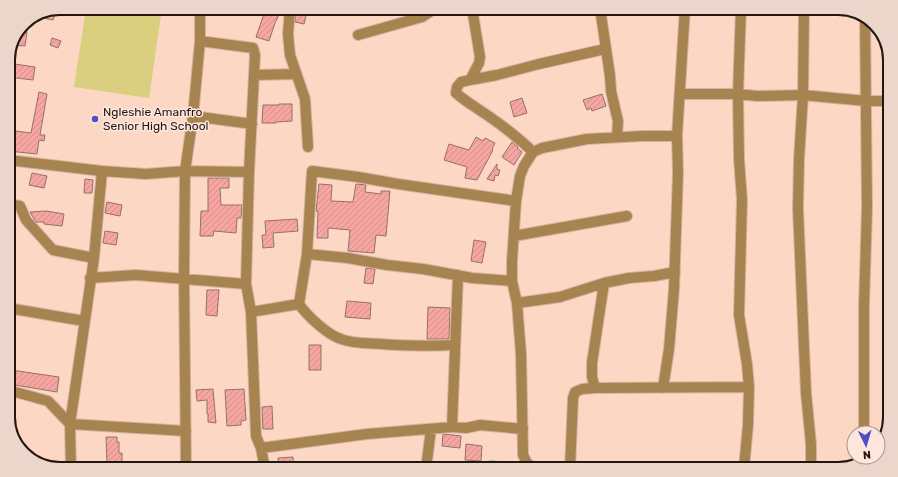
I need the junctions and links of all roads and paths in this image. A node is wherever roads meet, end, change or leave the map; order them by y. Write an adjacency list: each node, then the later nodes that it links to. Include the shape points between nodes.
1 (200, 15): 11 (street)
2 (289, 15): 13 (street, via 289,48)
3 (425, 15): 10 (street)
4 (473, 15): 15 (street, via 480,57)
5 (601, 15): 12 (street)
6 (685, 15): 16 (street)
7 (741, 15): 17 (street)
8 (804, 15): 18 (street)
9 (866, 25): 20 (street)
10 (358, 35)
11 (200, 41): 14 (street, via 253,48 256,55); 21 (street)
12 (605, 49): 15 (street); 24 (street, via 618,120)
13 (296, 74): 14 (street); 25 (street, via 304,99)
14 (255, 75): 22 (street)
15 (470, 80): 26 (street, via 461,82 456,93 505,128)
16 (680, 94): 17 (street); 23 (street)
17 (738, 94): 18 (street); 50 (street, via 742,200 739,314)
18 (804, 95): 20 (street); 68 (street, via 798,209)
19 (883, 101): 20 (street)
20 (866, 102): 55 (street)
21 (193, 116): 22 (street); 29 (street)
22 (252, 124): 30 (street)
23 (677, 136): 24 (street); 37 (street)
24 (617, 137): 26 (street, via 587,139)
25 (308, 147)
26 (533, 152): 31 (street, via 520,176)
27 (15, 161): 28 (street)
28 (102, 171): 29 (street, via 146,174); 36 (street)
29 (185, 171): 30 (street); 40 (street)
30 (249, 172): 43 (street)
31 (516, 201): 34 (street); 35 (street, via 312,171)
32 (15, 205): 36 (street, via 20,206 26,220 53,250)
33 (627, 216): 34 (street)
34 (514, 236): 41 (street)
35 (307, 254): 38 (street); 45 (street)
36 (94, 258): 39 (street)
37 (674, 272): 42 (street); 52 (street, via 669,349)
38 (458, 275): 41 (street); 49 (street)
39 (90, 278): 40 (street, via 136,275); 48 (street)
40 (184, 278): 43 (street); 59 (street)
41 (512, 280): 44 (street)
42 (604, 283): 44 (street, via 560,297); 51 (street, via 592,363)
43 (246, 284): 47 (street)
44 (517, 303): 58 (street)
45 (299, 304): 47 (street); 49 (street, via 315,322 339,339 409,346)
46 (15, 309): 48 (street)
47 (251, 312): 60 (street, via 256,436)
48 (84, 321): 54 (street)
49 (454, 345): 56 (street)
50 (749, 387): 52 (street); 67 (street)
51 (595, 388): 52 (street); 66 (street, via 575,392)
52 (662, 388)
53 (15, 392): 54 (street, via 48,401)
54 (70, 424): 59 (street); 61 (street)
55 (864, 425)
56 (452, 427): 57 (street); 58 (street, via 480,425)
57 (431, 429): 60 (street, via 367,434); 64 (street)
58 (523, 429): 65 (street, via 523,455)
59 (186, 431): 62 (street)
60 (261, 448): 63 (street)
61 (71, 462)
62 (186, 462)
63 (264, 462)
64 (427, 462)
65 (526, 462)
66 (570, 462)
67 (747, 462)
68 (811, 462)

